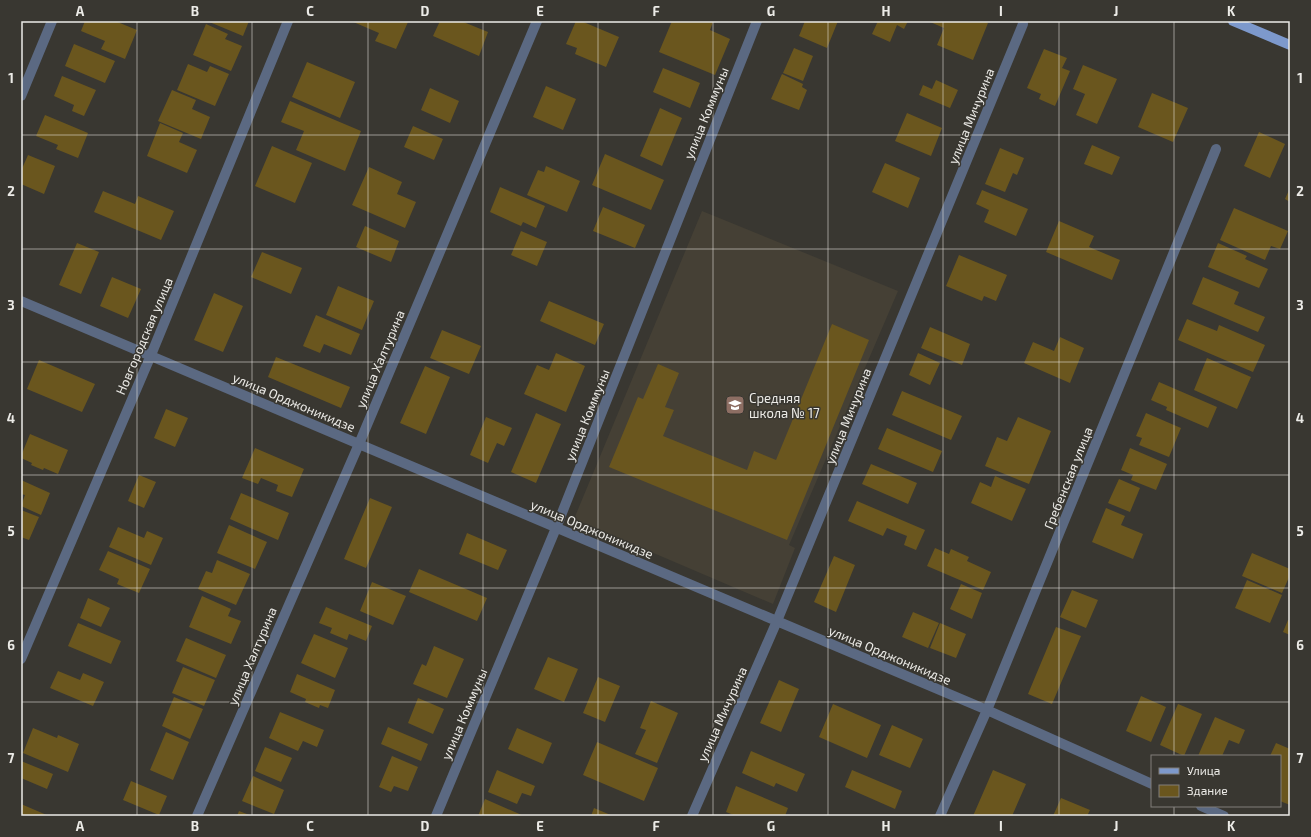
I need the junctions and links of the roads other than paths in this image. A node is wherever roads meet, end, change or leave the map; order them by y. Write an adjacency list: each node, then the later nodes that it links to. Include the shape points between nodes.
1 (52, 21): 8 (street)
2 (288, 21): 11 (street, Новгородская улица)
3 (537, 21): 12 (street, улица Халтурина)
4 (756, 21): 13 (street, улица Коммуны)
5 (1233, 21): 7 (main road)
6 (1023, 24): 14 (street, улица Мичурина)
7 (1290, 45)
8 (21, 96)
9 (1216, 148): 16 (street, Гребенская улица)
10 (21, 300): 11 (street, улица Орджоникидзе)
11 (151, 355): 12 (street, улица Орджоникидзе); 15 (street, Новгородская улица)
12 (359, 444): 13 (street, улица Орджоникидзе); 19 (street, улица Халтурина)
13 (556, 528): 14 (street, улица Орджоникидзе); 20 (street, улица Коммуны)
14 (777, 621): 16 (street, улица Орджоникидзе); 21 (street, улица Мичурина)
15 (21, 659)
16 (987, 710): 17 (street, улица Орджоникидзе); 22 (street, Гребенская улица)
17 (1151, 784)
18 (1203, 807): 23 (street)
19 (197, 816)
20 (436, 816)
21 (692, 816)
22 (940, 816)
23 (1224, 816)

